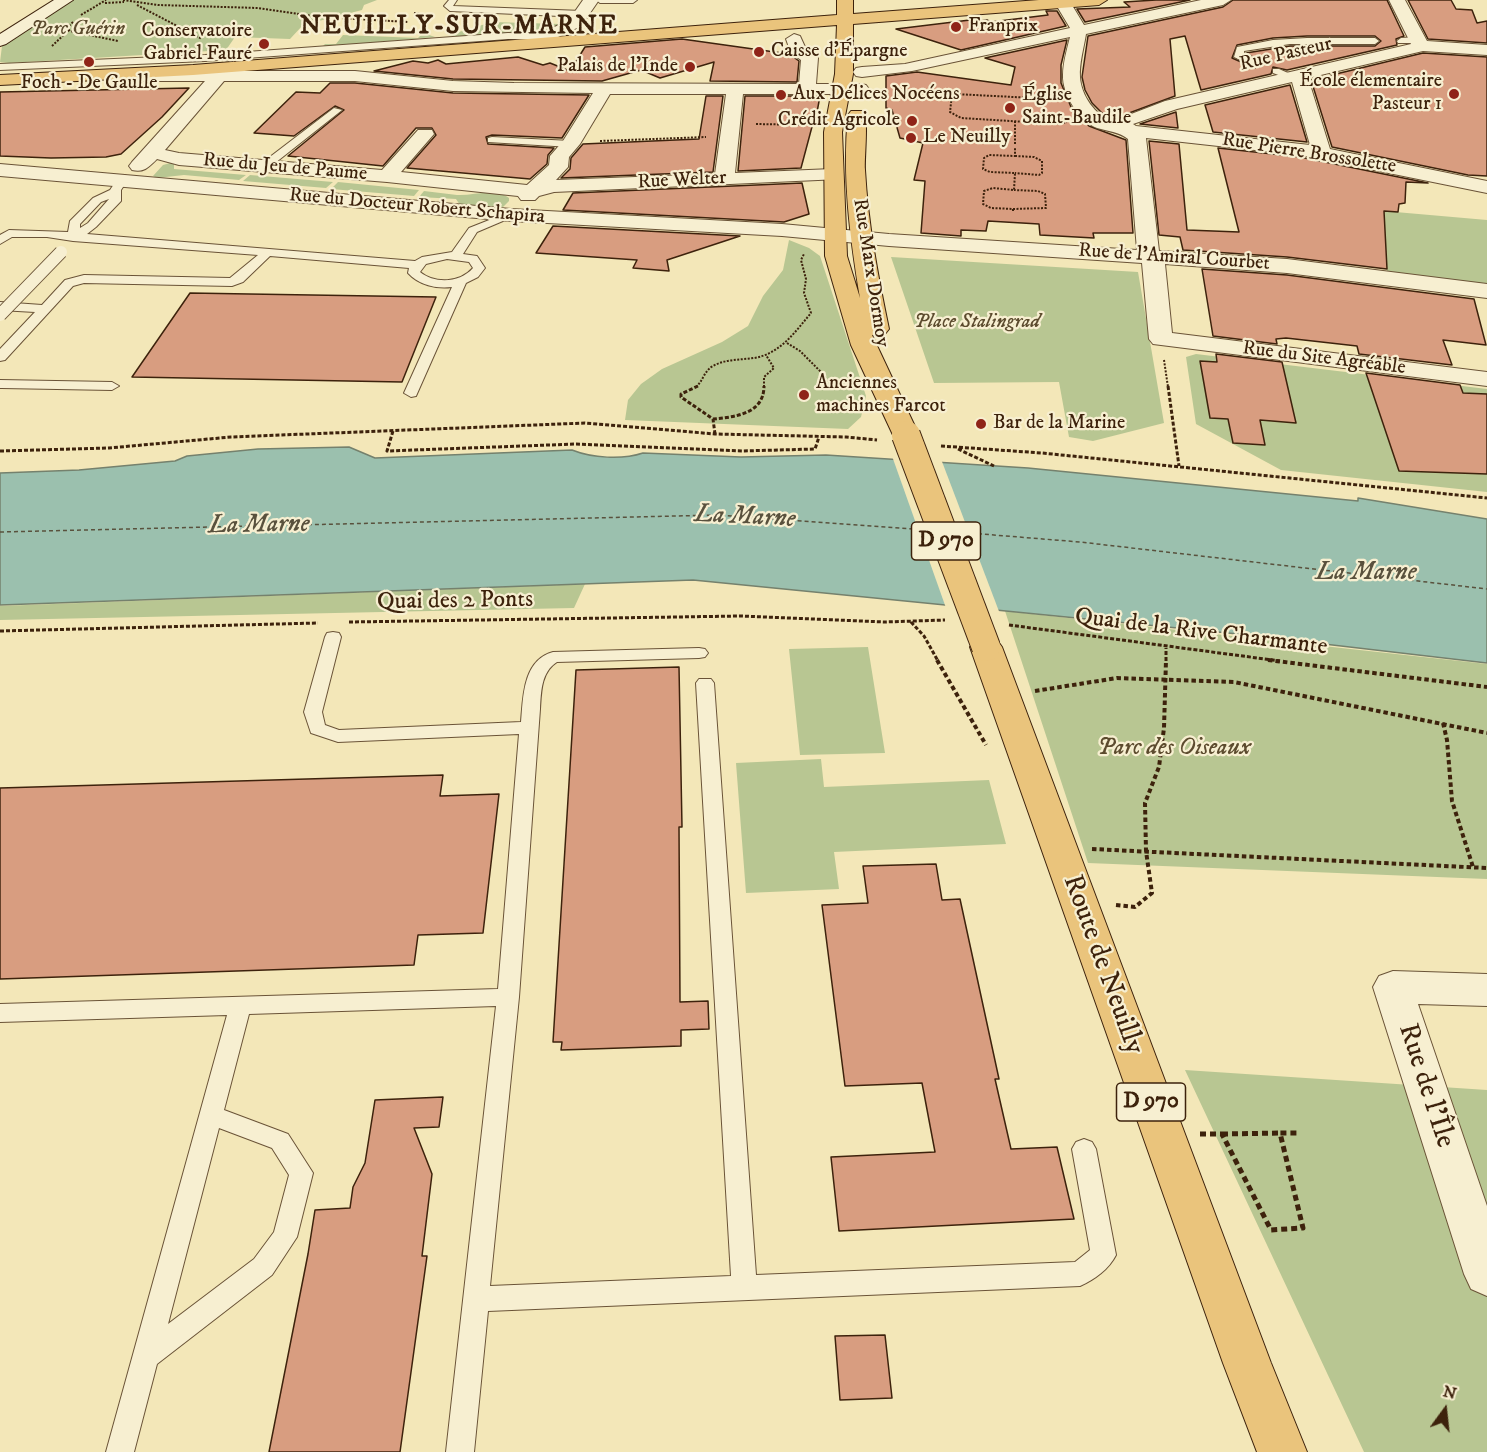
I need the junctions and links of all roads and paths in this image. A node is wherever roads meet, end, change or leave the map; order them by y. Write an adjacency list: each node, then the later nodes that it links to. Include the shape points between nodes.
1 (65, 0): 27 (street)
2 (106, 0): 15 (path)
3 (123, 0): 12 (path)
4 (453, 0): 19 (lane, via 450,8)
5 (591, 0): 19 (street)
6 (600, 0): 7 (lane)
7 (633, 0)
8 (994, 0): 18 (main road)
9 (1099, 0): 14 (main road)
10 (1222, 0): 23 (street)
11 (1397, 0): 32 (street)
12 (128, 2): 13 (path); 15 (path)
13 (134, 3): 21 (path, via 258,8 320,17); 31 (path)
14 (1063, 3): 18 (main road); 23 (street)
15 (99, 4): 30 (path, via 71,24 69,30)
16 (801, 7): 20 (main road)
17 (844, 11): 18 (main road); 20 (main road); 22 (main road); 33 (main road, D 970)
18 (867, 15)
19 (579, 18): 24 (street, via 579,28); 25 (street)
20 (750, 19): 24 (main road)
21 (413, 22)
22 (733, 29): 26 (main road); 38 (main road)
23 (1079, 30): 43 (street, via 906,67); 51 (street, via 1071,76)
24 (593, 33): 25 (main road)
25 (546, 36): 35 (main road)
26 (794, 39): 33 (main road); 46 (street, via 797,49 810,58)
27 (0, 41)
28 (1375, 41): 37 (lane, via 1295,42 1240,49 1239,57)
29 (1401, 41): 32 (lane)
30 (128, 42)
31 (208, 42)
32 (1420, 43): 34 (street, Rue Pasteur); 41 (street, Rue Pasteur)
33 (844, 50): 43 (main road, Rue Marx Dormoy / D 970)
34 (1487, 50)
35 (317, 52): 38 (main road); 39 (lane)
36 (865, 52): 43 (main road, D 970)
37 (1254, 63)
38 (228, 68): 39 (main road); 40 (street); 44 (street, via 487,87); 63 (street, via 213,80)
39 (0, 69)
40 (96, 75): 42 (main road)
41 (1289, 75): 49 (street, Rue Pasteur); 64 (street)
42 (0, 80)
43 (854, 83): 46 (street); 56 (main road, Rue Marx Dormoy / D 970); 79 (main road, Rue Marx Dormoy / D 970)
44 (605, 88): 45 (street); 62 (street)
45 (735, 89): 46 (street); 57 (street)
46 (807, 89)
47 (891, 91): 48 (path)
48 (952, 94): 50 (path); 55 (path, via 950,112 961,118)
49 (1211, 96): 58 (street, Rue Pasteur, via 1123,120); 60 (street)
50 (1049, 99): 51 (path); 52 (path)
51 (1079, 99): 58 (street, Rue Pierre Brossolette, via 1094,118)
52 (1055, 106)
53 (337, 110): 66 (lane)
54 (1062, 114): 55 (path, via 1069,121)
55 (1015, 121): 65 (path)
56 (834, 126): 57 (path); 69 (main road, Rue Marx Dormoy / D 970)
57 (730, 130): 62 (path); 71 (street)
58 (1129, 131): 60 (street, Rue Pierre Brossolette); 84 (street, via 1137,138)
59 (425, 134): 70 (street)
60 (1217, 139): 64 (street, Rue Pierre Brossolette)
61 (492, 140): 62 (lane)
62 (571, 143): 75 (street, via 560,156 558,167)
63 (154, 153): 66 (street, Rue du Jeu de Paume, via 179,159); 72 (street)
64 (1322, 153): 73 (street, Rue Pierre Brossolette)
65 (1015, 156): 68 (path, via 1042,161 1039,175); 68 (path, via 989,155 984,158 983,169)
66 (266, 165): 70 (street, Rue du Jeu de Paume)
67 (0, 170): 72 (street, Rue du Docteur Robert Schapira)
68 (1015, 173): 74 (path)
69 (833, 175): 71 (street, Rue Welter); 77 (main road, Rue Marx Dormoy / D 970)
70 (387, 176): 75 (street, Rue du Jeu de Paume)
71 (724, 179): 75 (street, Rue Welter, via 553,186)
72 (118, 187): 76 (street, Rue du Docteur Robert Schapira); 78 (lane, via 115,201 92,225)
73 (1487, 187)
74 (1014, 190): 74 (path, via 1045,194 1046,208 1013,210 983,204 984,191)
75 (532, 192): 76 (street)
76 (511, 215): 77 (street, Rue du Docteur Robert Schapira); 83 (lane, via 473,230)
77 (834, 234): 79 (street, Rue du Docteur Robert Schapira); 101 (main road, Rue Marx Dormoy / D 970, via 836,256 863,345)
78 (74, 236): 80 (lane, via 9,233); 82 (lane); 90 (lane, bridge)
79 (861, 236): 84 (street, Rue de l'Amiral Courbet); 101 (main road, Rue Marx Dormoy / D 970)
80 (0, 241)
81 (809, 248): 92 (path, via 801,260 806,279 802,294 811,314)
82 (266, 254): 85 (lane); 89 (lane, via 232,282 84,279 69,283)
83 (456, 255): 85 (lane, via 438,256); 86 (lane, via 473,259 479,268)
84 (1151, 257): 87 (street, Rue de l'Amiral Courbet, via 1287,266); 91 (street)
85 (417, 265): 86 (lane, via 414,273 424,280)
86 (461, 280): 100 (lane)
87 (1487, 291)
88 (0, 306): 89 (lane)
89 (47, 309): 94 (lane)
90 (0, 315)
91 (1161, 339): 97 (street, Rue du Site Agréable); 110 (path)
92 (787, 342): 93 (path); 96 (path)
93 (766, 355): 102 (path, via 774,368 764,377 763,399 758,407); 102 (path, via 718,363 707,370 698,387 681,394 685,401)
94 (0, 357)
95 (0, 367): 98 (lane)
96 (822, 373)
97 (1487, 379)
98 (1, 386): 99 (lane)
99 (112, 386)
100 (411, 393)
101 (890, 401): 106 (main road, Rue Marx Dormoy / D 970)
102 (713, 419): 104 (path)
103 (393, 431): 104 (path, via 585,423); 105 (path, via 387,451 576,444 742,451 815,449); 108 (path)
104 (715, 434): 105 (path)
105 (819, 437): 106 (path)
106 (908, 440): 107 (path); 116 (main road, D 970, bridge)
107 (955, 447): 109 (path); 110 (path)
108 (0, 451)
109 (994, 466)
110 (1179, 466): 111 (path)
111 (1487, 498)
112 (910, 621): 113 (path); 114 (path, Quai des 2 Ponts, via 741,616); 126 (path, via 924,636 983,742 995,750)
113 (952, 621)
114 (333, 627): 115 (path, Quai des 2 Ponts); 124 (lane, via 313,712 317,729 338,736)
115 (0, 631)
116 (997, 636): 117 (path, Quai de la Rive Charmante); 126 (main road, Route de Neuilly / D 970)
117 (1166, 648): 119 (path); 121 (path, Quai de la Rive Charmante)
118 (699, 653): 124 (lane, via 544,660 536,672)
119 (1167, 678): 122 (path, via 1117,678); 123 (path, via 1234,682); 128 (path, via 1159,767 1145,803)
120 (705, 683): 143 (lane)
121 (1487, 687)
122 (1039, 691)
123 (1443, 723): 125 (path); 129 (path, via 1458,828)
124 (529, 728): 133 (lane)
125 (1487, 733)
126 (1023, 751): 131 (main road, Route de Neuilly / D 970)
127 (1095, 848): 128 (path)
128 (1146, 851): 129 (path); 131 (path, via 1152,893 1135,907)
129 (1473, 867): 130 (path)
130 (1487, 868)
131 (1078, 900): 140 (main road, Route de Neuilly / D 970)
132 (1487, 990): 142 (street, Rue de l'Île, via 1393,987)
133 (508, 997): 134 (lane); 144 (lane)
134 (241, 1004): 135 (lane); 136 (lane)
135 (0, 1013)
136 (211, 1115): 145 (lane); 145 (lane, via 280,1141 301,1173 285,1237 263,1267)
137 (1280, 1133): 138 (path); 139 (path); 139 (path, via 1303,1228 1271,1230)
138 (1298, 1133)
139 (1222, 1134): 140 (path)
140 (1164, 1136): 148 (main road, Route de Neuilly / D 970)
141 (1084, 1149): 143 (lane, via 1103,1255 1080,1274)
142 (1487, 1274)
143 (744, 1288): 144 (lane)
144 (476, 1299): 147 (lane)
145 (146, 1356): 146 (lane)
146 (120, 1452)
147 (460, 1452)
148 (1282, 1452)

